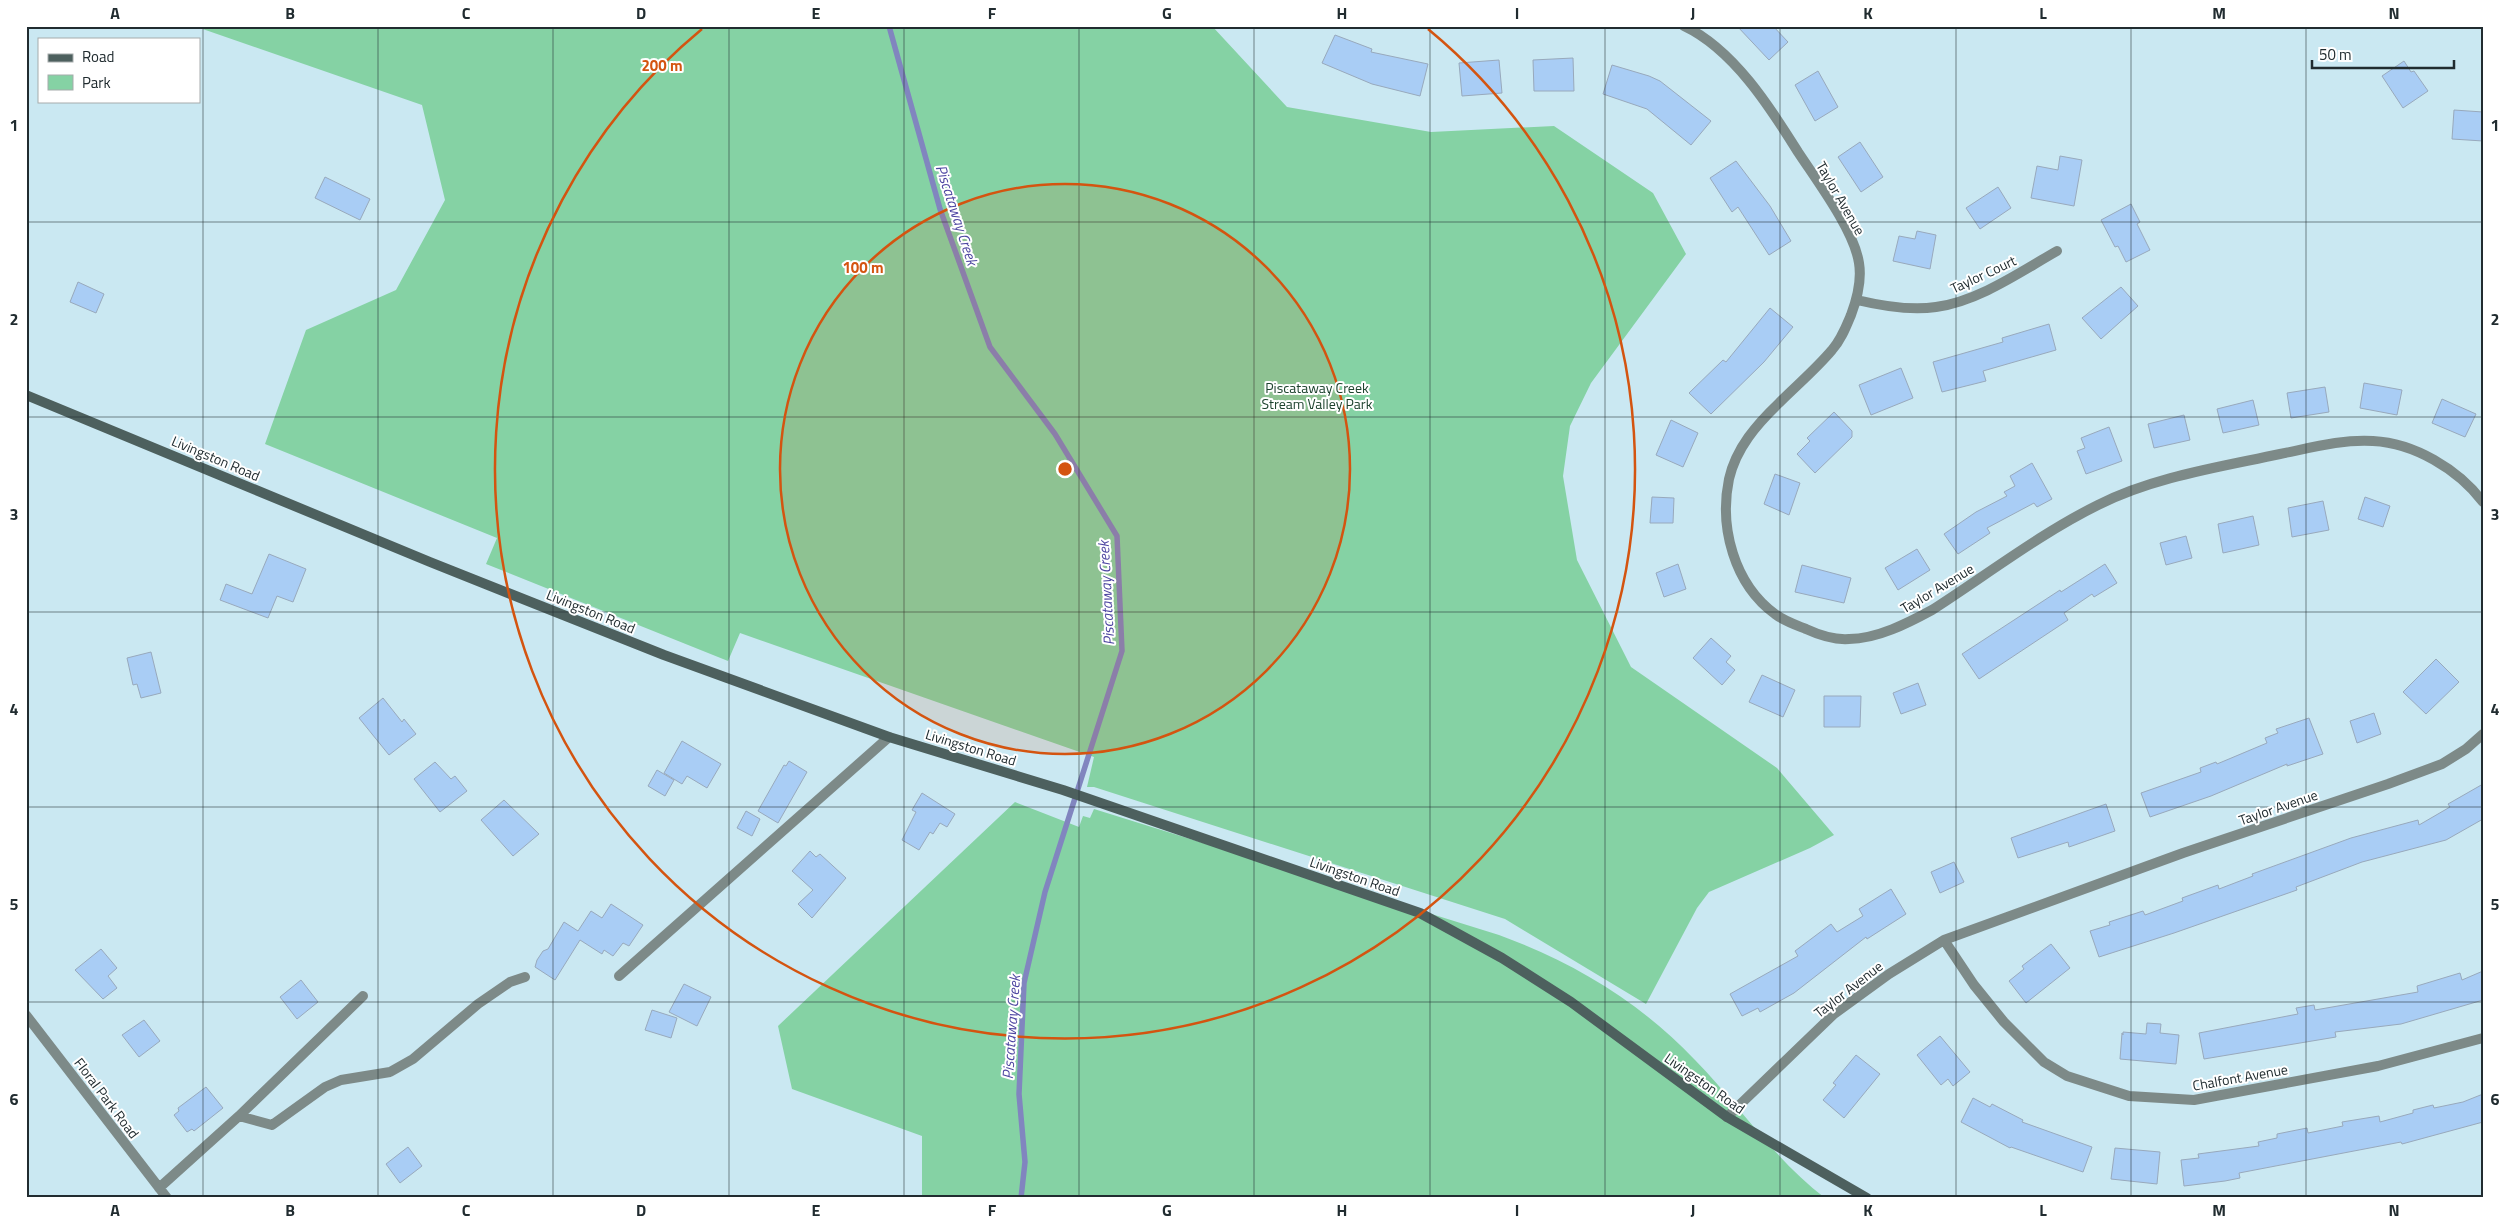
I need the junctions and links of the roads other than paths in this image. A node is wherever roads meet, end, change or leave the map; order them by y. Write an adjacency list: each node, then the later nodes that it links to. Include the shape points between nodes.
1 (1684, 26): 3 (street, Taylor Avenue, via 1724,54 1777,117 1850,237 1859,260)
2 (2057, 251): 3 (street, Taylor Court, via 1976,295 1954,303 1908,307)
3 (1856, 300): 5 (street, Taylor Avenue, via 1846,328 1834,348 1749,436 1737,456 1727,494 1726,530 1747,583 1776,615 1811,631 1849,640 1907,623 2079,514 2128,492 2236,463 2343,442 2374,441 2430,457 2457,476)
4 (26, 395): 7 (main road, Livingston Road, via 664,655)
5 (2483, 502)
6 (2483, 734): 8 (street, Taylor Avenue, via 2442,764)
7 (889, 737): 9 (street); 15 (main road, Livingston Road, via 1062,790 1420,913 1502,958 1571,1002)
8 (1944, 940): 13 (street, Chalfont Avenue, via 1974,986 2044,1062 2067,1076 2129,1096 2194,1100 2378,1066); 15 (street, Taylor Avenue, via 1834,1014)
9 (620, 976)
10 (525, 977): 14 (street, via 510,982 478,1004 419,1055 390,1072 341,1080 325,1087 272,1125)
11 (363, 996): 14 (street)
12 (26, 1015): 16 (street, Floral Park Road)
13 (2483, 1038)
14 (239, 1116): 16 (street)
15 (1728, 1117): 18 (main road, Livingston Road)
16 (159, 1188): 17 (street, Floral Park Road)
17 (166, 1198)
18 (1867, 1198)

